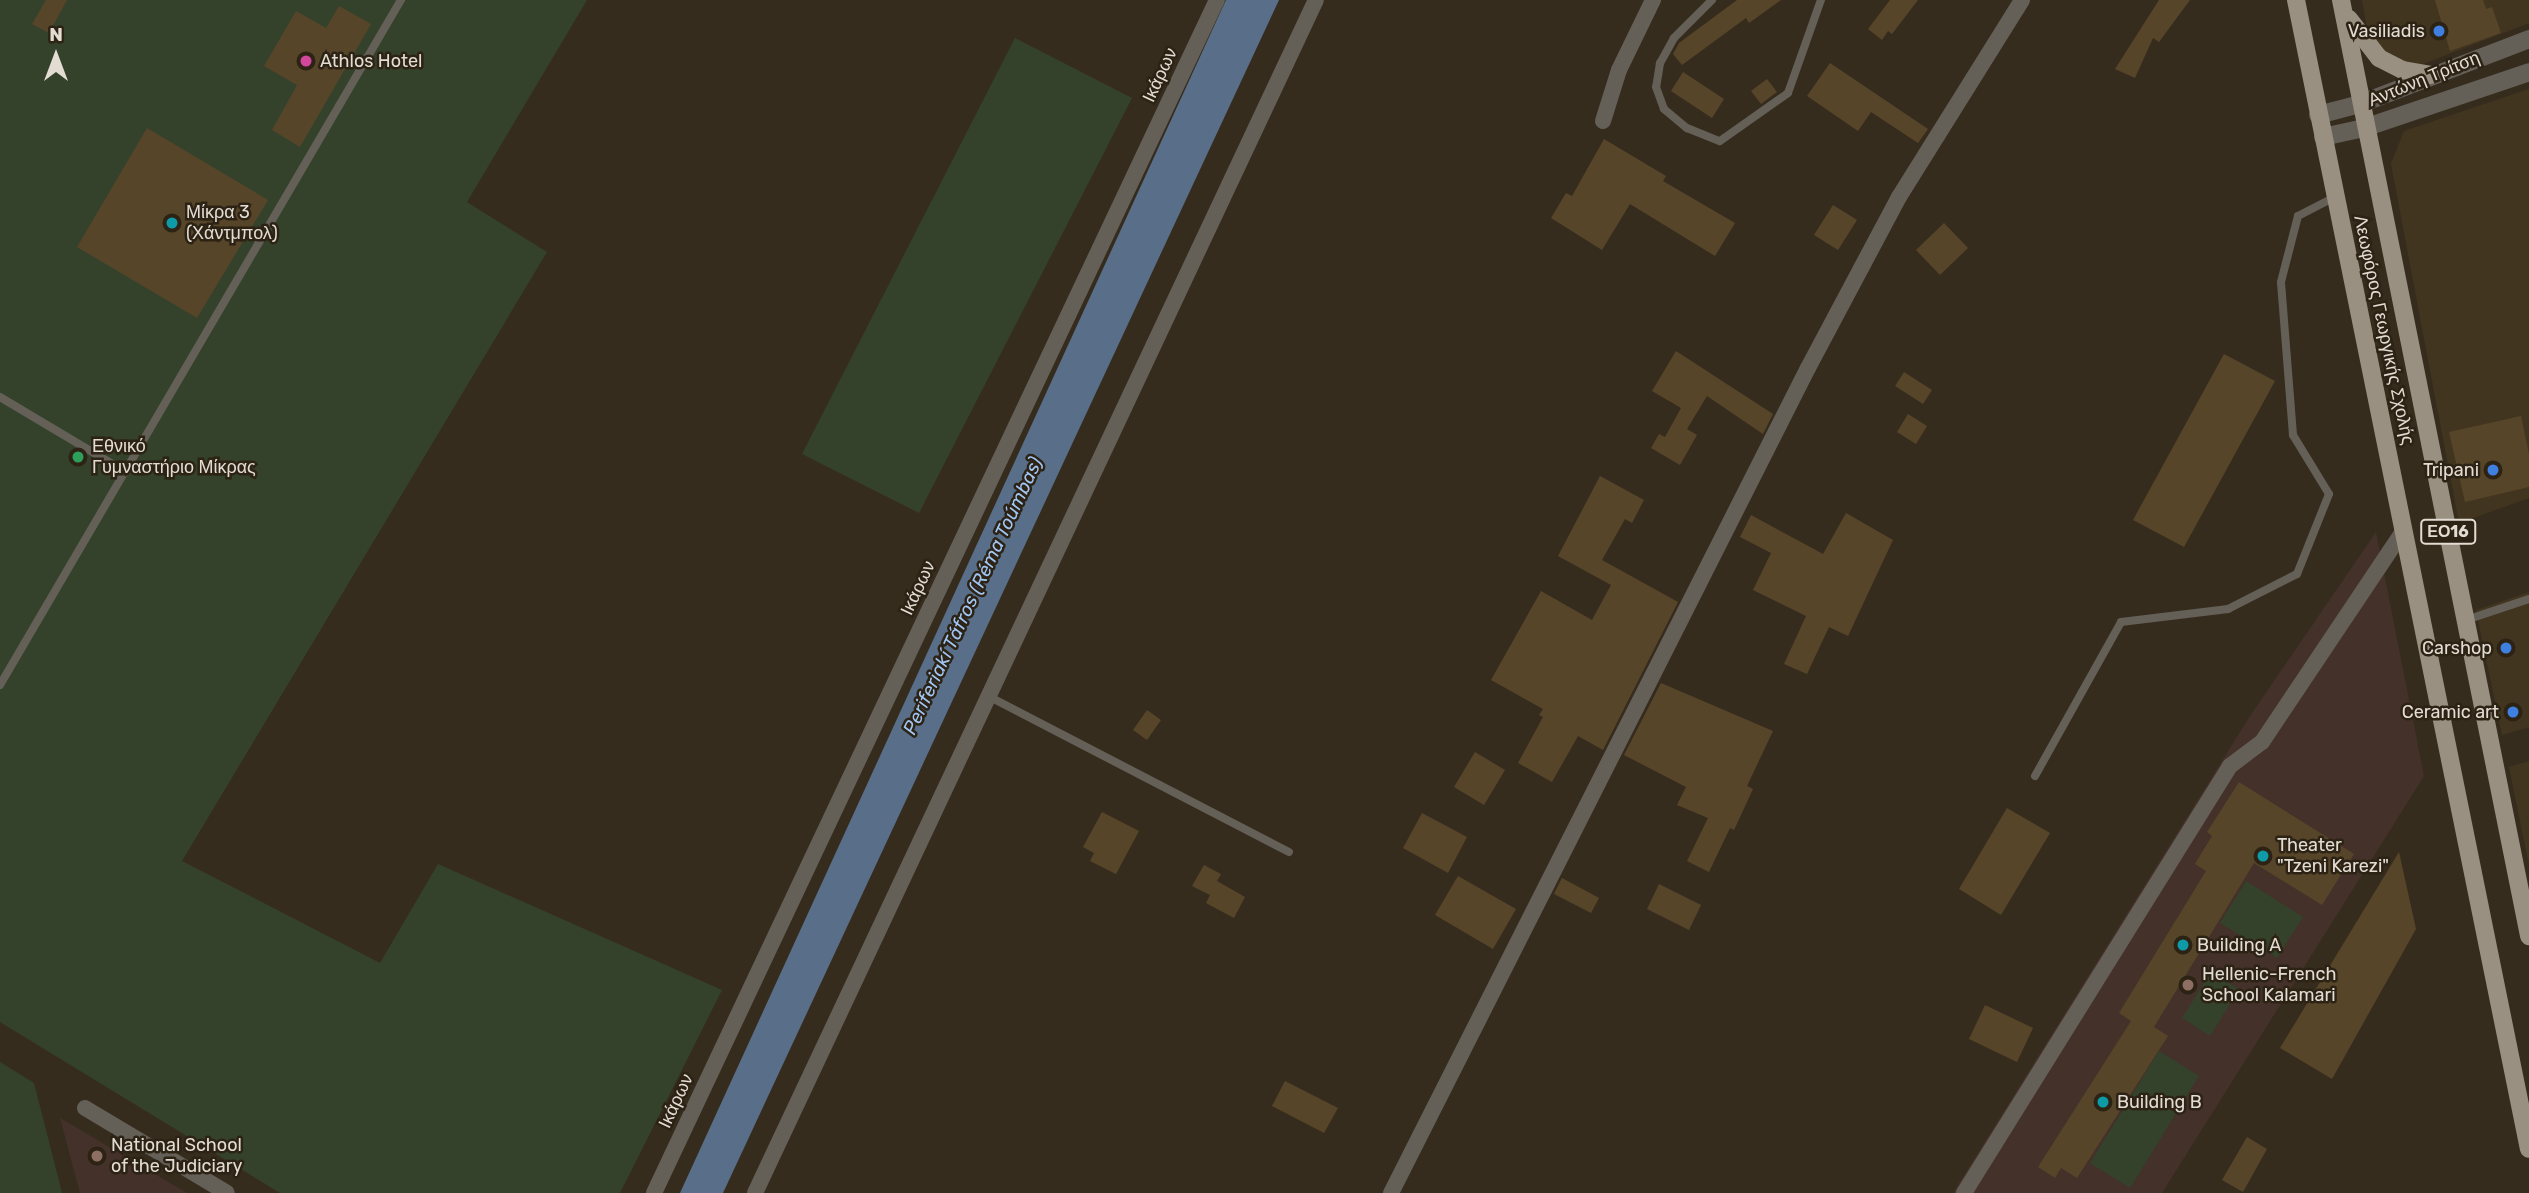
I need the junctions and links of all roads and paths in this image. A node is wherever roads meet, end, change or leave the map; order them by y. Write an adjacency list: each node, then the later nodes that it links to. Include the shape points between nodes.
1 (401, 0): 20 (lane)
2 (1217, 0): 32 (street, Ικάρων)
3 (1316, 0): 25 (street)
4 (1653, 0): 15 (street, via 1619,70)
5 (1712, 0): 6 (lane, via 1674,38 1660,63 1656,87 1664,109 1687,128 1720,141 1788,93)
6 (1821, 0)
7 (2022, 0): 34 (street, via 1899,197 1808,368)
8 (2296, 0): 14 (main road, ΕΟ16)
9 (2342, 3): 12 (main road, via 2363,42 2379,58 2403,70); 13 (main road, ΕΟ16)
10 (2529, 39): 12 (street, Αντώνη Τρίτση)
11 (2529, 72): 16 (street, Αντώνη Τρίτση)
12 (2431, 75): 13 (street, Αντώνη Τρίτση)
13 (2360, 104): 14 (street, Αντώνη Τρίτση); 16 (main road, ΕΟ16)
14 (2318, 115): 17 (main road, ΕΟ16)
15 (1603, 121)
16 (2364, 128): 17 (street, Αντώνη Τρίτση); 23 (main road, Λεωφόρος Γεωργικής Σχολής / ΕΟ16)
17 (2323, 138): 18 (main road, Λεωφόρος Γεωργικής Σχολής / ΕΟ16)
18 (2334, 197): 21 (main road, Λεωφόρος Γεωργικής Σχολής / ΕΟ16); 26 (lane, via 2298,216 2281,282 2294,435 2329,494 2297,574 2228,609 2120,622)
19 (0, 397): 20 (lane)
20 (126, 472): 24 (lane)
21 (2403, 530): 30 (main road, Λεωφόρος Γεωργικής Σχολής / ΕΟ16); 35 (street, via 2262,742 2230,766)
22 (2529, 600): 23 (lane)
23 (2466, 620): 28 (main road, Λεωφόρος Γεωργικής Σχολής / ΕΟ16)
24 (0, 685)
25 (988, 696): 27 (lane); 33 (street)
26 (2035, 776)
27 (1289, 852)
28 (2529, 936)
29 (85, 1108): 31 (street)
30 (2529, 1149)
31 (227, 1193)
32 (654, 1193)
33 (755, 1193)
34 (1391, 1193)
35 (1964, 1193)

